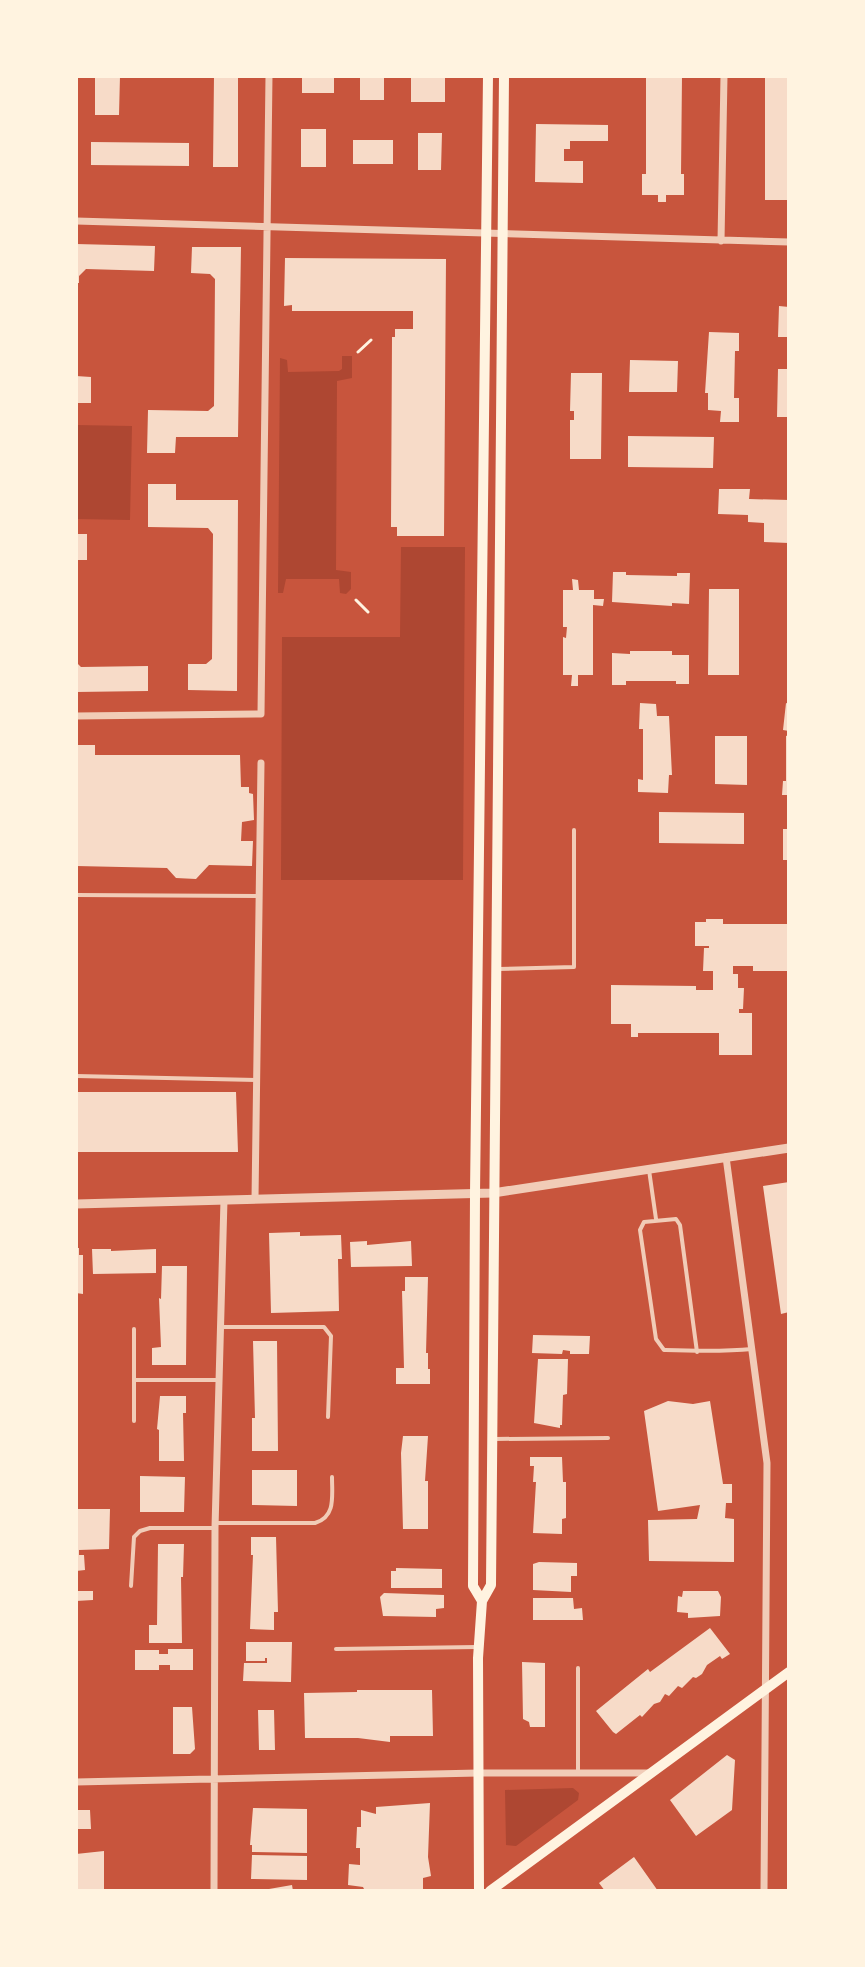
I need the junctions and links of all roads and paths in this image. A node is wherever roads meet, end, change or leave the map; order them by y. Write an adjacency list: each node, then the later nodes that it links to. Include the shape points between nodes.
1 (269, 76): 6 (street)
2 (488, 76): 8 (main road)
3 (504, 76): 7 (main road)
4 (724, 76): 9 (street)
5 (76, 221): 6 (street)
6 (267, 226): 8 (street); 15 (street, via 261,714)
7 (503, 233): 8 (street); 9 (street); 20 (main road)
8 (484, 234): 27 (main road)
9 (721, 241): 10 (street)
10 (789, 242)
11 (371, 340): 12 (path)
12 (358, 352)
13 (356, 600): 14 (path)
14 (368, 612)
15 (76, 716)
16 (261, 763): 19 (street)
17 (574, 830): 20 (lane, via 574,967)
18 (76, 895): 19 (lane)
19 (261, 896): 22 (street)
20 (498, 969): 26 (main road)
21 (76, 1076): 22 (lane)
22 (256, 1080): 28 (street)
23 (789, 1148): 24 (street)
24 (726, 1157): 25 (street); 34 (street)
25 (649, 1170): 26 (street); 31 (lane)
26 (493, 1193): 27 (street); 41 (main road)
27 (475, 1194): 28 (street); 45 (main road, via 473,1586)
28 (255, 1199): 29 (street)
29 (224, 1200): 30 (street); 32 (street)
30 (76, 1204)
31 (656, 1219): 35 (lane, via 676,1219 680,1225); 35 (lane, via 644,1222 640,1230 656,1339 664,1350)
32 (220, 1327): 37 (street); 38 (lane, via 328,1330)
33 (134, 1329): 36 (lane)
34 (752, 1349): 35 (lane); 50 (street, via 767,1463)
35 (697, 1352)
36 (134, 1380): 37 (lane); 39 (lane)
37 (219, 1380): 43 (street)
38 (328, 1417)
39 (134, 1421)
40 (608, 1438): 41 (lane)
41 (493, 1439): 45 (main road, via 491,1585)
42 (332, 1477): 43 (lane, via 331,1509 322,1521)
43 (215, 1526): 44 (lane, via 140,1531 134,1537); 54 (street)
44 (131, 1586)
45 (482, 1601): 46 (main road)
46 (479, 1647): 47 (lane); 52 (main road)
47 (336, 1649)
48 (578, 1668): 51 (lane)
49 (789, 1672): 50 (main road)
50 (764, 1691): 53 (main road); 59 (street)
51 (578, 1772): 52 (street); 53 (street)
52 (478, 1773): 54 (street); 57 (main road)
53 (652, 1773): 58 (main road)
54 (215, 1778): 55 (street); 56 (street)
55 (76, 1782)
56 (214, 1891)
57 (479, 1891)
58 (490, 1891)
59 (764, 1891)

